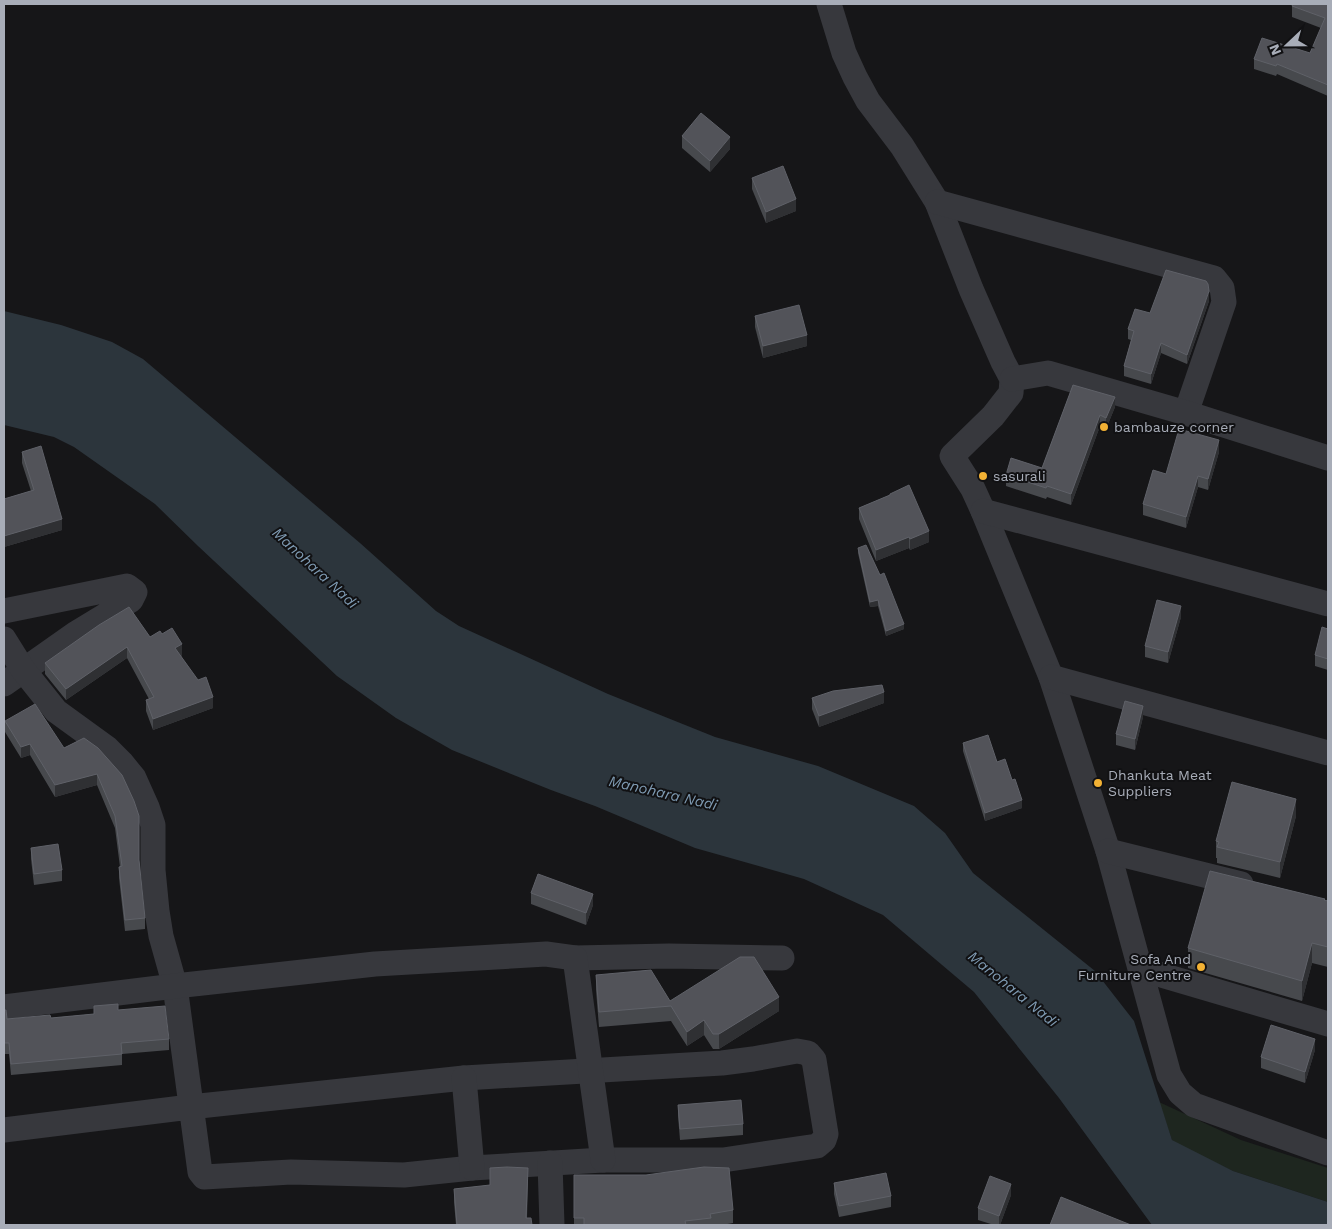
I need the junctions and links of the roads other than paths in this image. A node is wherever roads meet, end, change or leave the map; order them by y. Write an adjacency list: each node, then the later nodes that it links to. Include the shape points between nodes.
1 (829, 4): 2 (street, via 844,53 868,101 902,146)
2 (937, 202): 3 (street); 4 (street, via 1214,278 1222,288 1224,302)
3 (1012, 379): 4 (street, via 1048,373); 6 (street, via 1011,393 993,416 952,456 973,488)
4 (1186, 413): 5 (street)
5 (1328, 458)
6 (983, 511): 7 (street); 11 (street)
7 (1328, 604)
8 (4, 611): 10 (street, via 127,586 135,592 131,600 75,634)
9 (4, 639): 10 (street)
10 (24, 671): 12 (street); 19 (street, via 56,712 107,748 134,778 153,825 157,911)
11 (1050, 677): 13 (street); 14 (street)
12 (4, 684)
13 (1328, 753)
14 (1108, 851): 15 (street); 18 (street)
15 (1261, 889)
16 (575, 958): 17 (street); 19 (street, via 546,954 376,964); 22 (street)
17 (782, 958)
18 (1141, 969): 21 (street); 26 (street, via 1169,1075 1180,1093 1194,1105)
19 (175, 986): 20 (street); 24 (street)
20 (4, 1007)
21 (1328, 1024)
22 (591, 1070): 23 (street); 27 (street); 27 (street, via 722,1063 797,1051 808,1053 814,1060 826,1134 817,1146 723,1160)
23 (464, 1078): 24 (street); 29 (street)
24 (190, 1107): 25 (street); 29 (street, via 200,1172 204,1177 291,1172 404,1175)
25 (4, 1130)
26 (1328, 1153)
27 (603, 1160): 28 (street)
28 (550, 1164): 29 (street); 30 (street)
29 (472, 1168)
30 (552, 1225)

